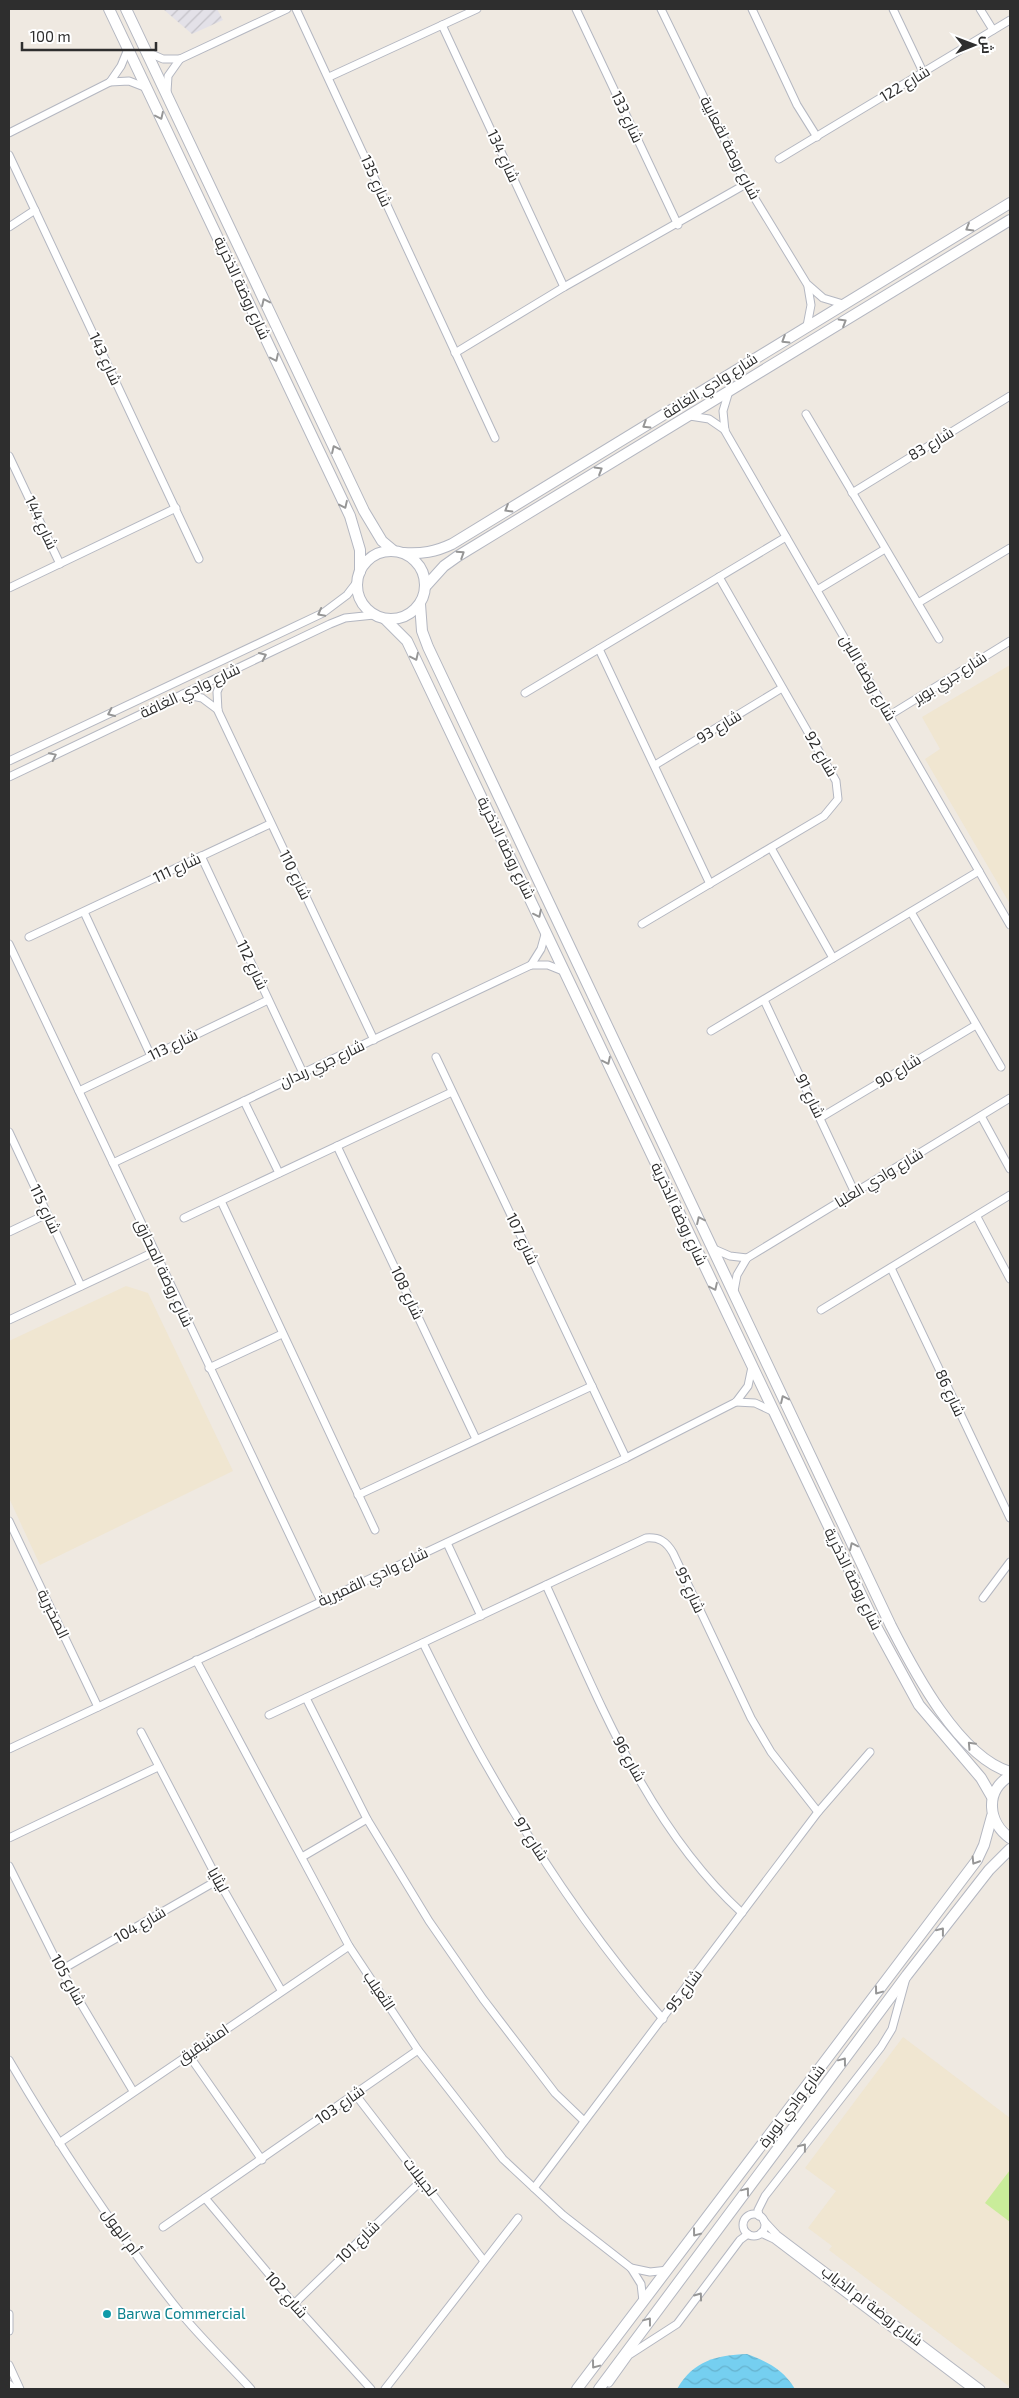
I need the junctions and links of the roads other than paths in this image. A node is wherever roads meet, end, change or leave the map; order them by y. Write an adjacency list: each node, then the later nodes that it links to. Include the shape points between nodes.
1 (109, 9): 14 (street, شارع روضة الذخرية)
2 (126, 9): 15 (street, شارع روضة الذخرية)
3 (287, 9): 16 (street)
4 (296, 9): 18 (street, شارع 135)
5 (476, 9): 12 (street)
6 (576, 9): 30 (street, شارع 133)
7 (661, 9): 26 (street, شارع روضة لقعابية)
8 (752, 9): 23 (street, via 797,105)
9 (893, 9): 17 (street)
10 (980, 9): 13 (street)
11 (1010, 20): 13 (street, شارع 122)
12 (442, 25): 18 (street); 33 (street, شارع 134)
13 (993, 30): 17 (street, شارع 122)
14 (128, 49): 19 (street); 20 (street, شارع روضة الذخرية)
15 (147, 52): 16 (street, via 163,59); 21 (street, شارع روضة الذخرية)
16 (180, 59): 21 (street, via 168,76)
17 (923, 72): 23 (street, شارع 122)
18 (329, 77): 36 (street, شارع 135)
19 (110, 82): 20 (street, via 129,81); 22 (street)
20 (147, 88): 52 (street, شارع روضة الذخرية, one-way to 52, via 350,516 360,550)
21 (167, 96): 49 (street, شارع روضة الذخرية, one-way to 21, via 382,541 364,512)
22 (9, 134)
23 (817, 137): 25 (street, شارع 122)
24 (9, 155): 28 (street, شارع 143)
25 (778, 158)
26 (746, 184): 30 (street); 32 (street, شارع روضة لقعابية)
27 (1010, 203): 34 (street, شارع وادي الغافة, one-way to 34)
28 (35, 210): 31 (street); 45 (street, شارع 143)
29 (1010, 220): 37 (street, شارع وادي الغافة, one-way to 29)
30 (678, 224): 33 (street)
31 (9, 227)
32 (808, 284): 34 (street, شارع روضة لقعابية, via 823,298); 35 (street, شارع روضة لقعابية, via 811,305)
33 (564, 288): 36 (street)
34 (843, 304): 35 (street, شارع وادي الغافة)
35 (807, 326): 49 (street, شارع وادي الغافة, one-way to 49, via 452,544 423,554)
36 (454, 353): 42 (street, شارع 135)
37 (729, 391): 40 (street, شارع وادي الغافة); 41 (street, شارع روضة اللبن, via 723,411)
38 (1010, 396): 44 (street, شارع 83)
39 (806, 414): 44 (street)
40 (689, 416): 41 (street, شارع روضة اللبن, via 709,419); 55 (street, شارع وادي الغافة, one-way to 40, via 444,566 458,556)
41 (725, 431): 46 (street, شارع روضة اللبن)
42 (495, 438)
43 (9, 456): 51 (street, شارع 144)
44 (852, 492): 48 (street)
45 (176, 508): 50 (street, شارع 143); 51 (street)
46 (786, 536): 53 (street); 56 (street, شارع روضة اللبن)
47 (1010, 548): 57 (street)
48 (885, 549): 56 (street); 57 (street)
49 (399, 552): 52 (street, via 373,556); 55 (street, via 420,567)
50 (199, 559)
51 (60, 564): 54 (street)
52 (358, 577): 59 (street, via 361,601); 70 (street, شارع وادي الغافة, one-way to 70, via 342,600 323,613)
53 (719, 577): 63 (street); 65 (street, شارع 92)
54 (9, 588)
55 (425, 588): 58 (street)
56 (817, 590): 69 (street, شارع روضة اللبن)
57 (918, 603): 61 (street)
58 (420, 604): 60 (street, via 405,617); 115 (street, شارع روضة الذخرية, one-way to 58, via 428,647 422,631)
59 (374, 615): 60 (street); 64 (street, شارع وادي الغافة, one-way to 59, via 330,624)
60 (386, 619): 82 (street, شارع روضة الذخرية, one-way to 82, via 407,641)
61 (939, 639)
62 (1010, 641): 69 (street, شارع جري بوير)
63 (599, 650): 66 (street); 71 (street)
64 (224, 675): 67 (street, شارع وادي الغافة); 68 (street, شارع 110, via 217,692)
65 (782, 688): 71 (street, شارع 93); 74 (street, شارع 92, via 836,780 839,791 838,799 824,816)
66 (525, 693)
67 (182, 694): 68 (street, via 202,698); 72 (street, شارع وادي الغافة, one-way to 67)
68 (218, 711): 73 (street, شارع 110)
69 (890, 716): 76 (street, شارع روضة اللبن)
70 (9, 761)
71 (655, 765): 77 (street)
72 (9, 777)
73 (270, 824): 75 (street, شارع 111); 92 (street, شارع 110)
74 (771, 848): 77 (street, شارع 92); 85 (street)
75 (201, 856): 78 (street, شارع 111); 88 (street, شارع 112)
76 (979, 871): 79 (street); 81 (street, شارع روضة اللبن)
77 (710, 884): 80 (street, شارع 92)
78 (84, 912): 83 (street, شارع 111); 93 (street)
79 (912, 912): 85 (street); 90 (street)
80 (642, 924)
81 (1010, 925)
82 (546, 931): 86 (street, via 541,949); 87 (street, شارع روضة الذخرية)
83 (29, 937)
84 (9, 945): 97 (street, شارع روضة المحارق)
85 (833, 958): 89 (street)
86 (531, 965): 87 (street, via 548,965); 92 (street, شارع جري ربدان)
87 (563, 971): 125 (street, شارع روضة الذخرية, one-way to 125)
88 (268, 1000): 93 (street, شارع 113); 96 (street, شارع 112)
89 (764, 1000): 91 (street); 102 (street, شارع 91)
90 (976, 1024): 95 (street); 102 (street, شارع 90)
91 (710, 1030)
92 (374, 1040): 96 (street, شارع جري ربدان)
93 (151, 1056): 97 (street, شارع 113)
94 (436, 1056): 98 (street, شارع 107)
95 (1001, 1067)
96 (303, 1073): 100 (street, شارع جري ربدان)
97 (78, 1091): 105 (street, شارع روضة المحارق)
98 (452, 1092): 104 (street); 127 (street, شارع 107)
99 (1010, 1098): 101 (street, شارع وادي العلبا)
100 (244, 1101): 105 (street, شارع جري ربدان); 107 (street)
101 (981, 1116): 106 (street); 108 (street, شارع وادي العلبا)
102 (820, 1118): 108 (street, شارع 91)
103 (9, 1132): 111 (street, شارع 115)
104 (338, 1146): 107 (street); 130 (street, شارع 108)
105 (113, 1163): 116 (street, شارع روضة المحارق)
106 (1010, 1169)
107 (279, 1173): 110 (street)
108 (855, 1193): 117 (street, شارع وادي العلبا)
109 (1010, 1195): 112 (street)
110 (221, 1201): 113 (street); 124 (street)
111 (47, 1214): 114 (street); 120 (street, شارع 115)
112 (976, 1216): 118 (street); 119 (street)
113 (184, 1218)
114 (9, 1232)
115 (714, 1249): 117 (street, via 730,1256); 121 (street, شارع روضة الذخرية)
116 (154, 1252): 120 (street); 126 (street, شارع روضة المحارق)
117 (747, 1258): 121 (street, via 737,1275)
118 (891, 1268): 122 (street); 133 (street, شارع 86)
119 (1010, 1279)
120 (81, 1286): 123 (street)
121 (734, 1294): 151 (street, شارع روضة الذخرية, one-way to 121, via 990,1763 970,1745 929,1694 911,1665)
122 (821, 1310)
123 (9, 1320)
124 (282, 1334): 126 (street); 132 (street)
125 (752, 1367): 128 (street, via 748,1386); 129 (street, شارع روضة الذخرية)
126 (209, 1368): 140 (street, شارع روضة المحارق)
127 (592, 1386): 130 (street); 131 (street, شارع 107)
128 (736, 1402): 129 (street, via 755,1403); 131 (street, شارع وادي القميرية)
129 (772, 1411): 153 (street, شارع روضة الذخرية, via 898,1670 919,1705 981,1778)
130 (476, 1439): 132 (street)
131 (626, 1458): 136 (street, شارع وادي القميرية)
132 (358, 1495): 135 (street)
133 (1010, 1518)
134 (9, 1521): 145 (street, الصخبرية)
135 (375, 1530)
136 (447, 1543): 140 (street, شارع وادي القميرية); 141 (street)
137 (1010, 1562): 139 (street)
138 (546, 1585): 141 (street, شارع 95); 154 (street, شارع 95, via 646,1538 660,1539 668,1544 751,1718 781,1766); 163 (street, شارع 96, via 605,1714 654,1805 692,1859)
139 (983, 1598)
140 (321, 1601): 143 (street, شارع وادي القميرية)
141 (481, 1616): 142 (street, شارع 95)
142 (423, 1643): 144 (street, شارع 95); 168 (street, شارع 97, via 487,1766 523,1826 612,1957)
143 (196, 1660): 145 (street, شارع وادي القميرية); 160 (street, الثعيلب)
144 (306, 1698): 146 (street, شارع 95); 156 (street)
145 (98, 1707): 148 (street, شارع وادي القميرية)
146 (269, 1715)
147 (141, 1732): 150 (street, ليثايا)
148 (9, 1749)
149 (870, 1752): 154 (street, شارع 95)
150 (158, 1767): 157 (street); 162 (street, ليثايا)
151 (1010, 1772)
152 (1010, 1776): 153 (street, via 1001,1782)
153 (992, 1797): 155 (street, شارع وادي لوبرة)
154 (818, 1812): 163 (street, شارع 95)
155 (992, 1816): 158 (street, via 996,1825); 187 (street, شارع وادي لوبرة, one-way to 187, via 977,1860)
156 (368, 1819): 160 (street); 174 (street, via 429,1922 483,1999 555,2093)
157 (9, 1838)
158 (1010, 1838)
159 (1010, 1849): 166 (street, شارع وادي لوبرة, one-way to 159, via 988,1870)
160 (302, 1857): 164 (street, الثعيلب)
161 (9, 1866): 165 (street, شارع 105)
162 (218, 1880): 165 (street, شارع 104); 167 (street, ليثايا)
163 (742, 1914): 168 (street, شارع 95)
164 (349, 1946): 167 (street, امشيقيق); 169 (street, الثعيلب)
165 (61, 1970): 172 (street, شارع 105)
166 (907, 1975): 181 (street, one-way to 166, via 758,2210 765,2196 892,2029); 200 (street, شارع وادي لوبرة, one-way to 166)
167 (282, 1990): 170 (street, امشيقيق)
168 (663, 2019): 174 (street, شارع 95)
169 (418, 2050): 173 (street, شارع 103); 178 (street, الثعيلب, via 503,2159)
170 (188, 2054): 172 (street, امشيقيق); 176 (street)
171 (9, 2060): 175 (street, أم الهول)
172 (132, 2092): 175 (street, امشيقيق)
173 (355, 2094): 176 (street, شارع 103); 177 (street, لجبيلات)
174 (584, 2121): 178 (street, شارع 95)
175 (60, 2144): 196 (street, أم الهول, via 184,2318)
176 (262, 2160): 179 (street, شارع 103)
177 (422, 2180): 185 (street, لجبيلات); 189 (street, شارع 101)
178 (534, 2188): 186 (street, الثعيلب)
179 (205, 2198): 182 (street, شارع 103); 189 (street, شارع 102)
180 (518, 2218): 185 (street)
181 (762, 2219): 183 (street); 184 (street, via 751,2215 745,2220 744,2228); 203 (street, شارع روضة ام الذياب, via 777,2235)
182 (163, 2228)
183 (761, 2233): 184 (street, via 757,2236); 202 (street, شارع روضة ام الذياب, via 774,2239)
184 (748, 2234): 201 (street, one-way to 184, via 629,2355 677,2324 740,2240)
185 (484, 2261): 198 (street)
186 (631, 2268): 187 (street, via 650,2272); 188 (street, الثعيلب, via 641,2284)
187 (668, 2270): 188 (street, شارع وادي لوبرة)
188 (643, 2302): 199 (street, شارع وادي لوبرة, one-way to 199)
189 (294, 2304): 197 (street, شارع 102)
190 (9, 2314): 191 (street)
191 (9, 2331)
192 (9, 2365): 195 (street)
193 (9, 2386): 194 (street)
194 (12, 2389)
195 (20, 2389)
196 (251, 2389)
197 (371, 2389)
198 (385, 2389)
199 (577, 2389)
200 (599, 2389)
201 (603, 2389)
202 (972, 2389)
203 (981, 2389)

